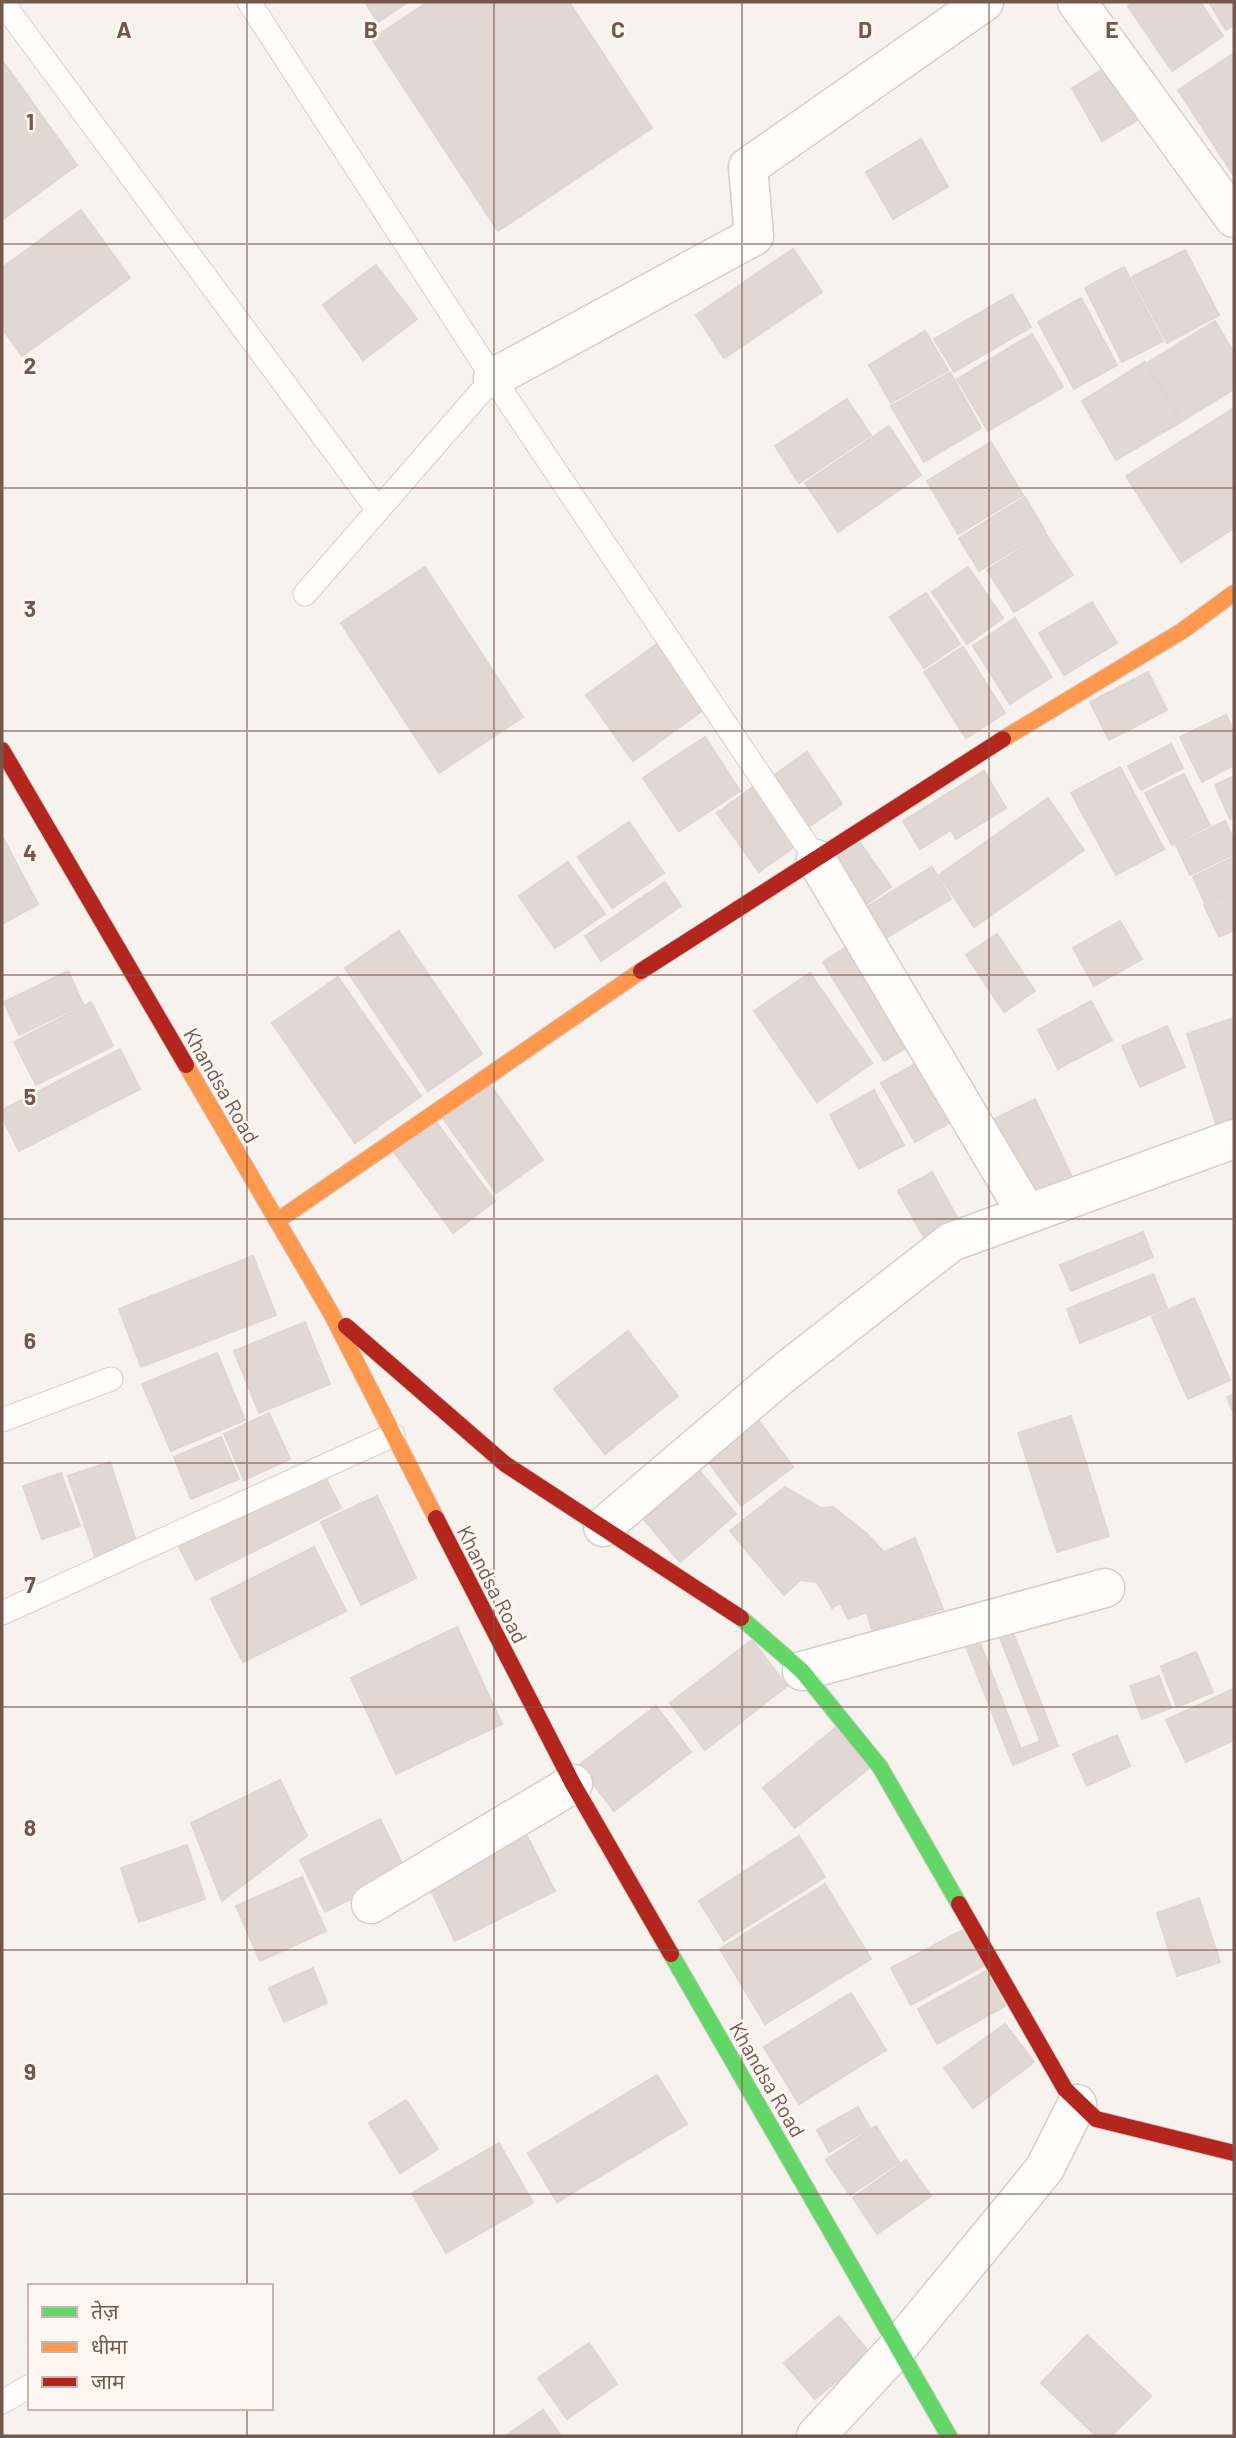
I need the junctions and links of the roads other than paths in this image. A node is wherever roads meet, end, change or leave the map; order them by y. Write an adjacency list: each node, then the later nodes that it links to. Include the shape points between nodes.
1 (2, 2): 7 (lane)
2 (249, 2): 6 (lane)
3 (984, 2): 6 (street, via 748,167 754,236)
4 (1077, 2): 5 (street)
5 (1234, 218)
6 (493, 378): 7 (lane); 11 (lane)
7 (378, 510): 9 (lane)
8 (1234, 593): 11 (street, via 1182,631 1024,725)
9 (305, 594)
10 (2, 750): 14 (street, Khandsa Road)
11 (816, 859): 13 (street); 14 (street, via 573,1015)
12 (1234, 1139): 13 (street)
13 (1027, 1214): 19 (street, via 951,1242 780,1376)
14 (277, 1221): 15 (street, Khandsa Road)
15 (331, 1313): 18 (street, Khandsa Road); 19 (street, via 505,1464)
16 (111, 1379): 17 (lane)
17 (2, 1420)
18 (393, 1436): 21 (lane); 23 (street, Khandsa Road)
19 (603, 1527): 22 (street, via 736,1614)
20 (1105, 1588): 22 (street)
21 (2, 1613)
22 (802, 1671): 25 (street, via 880,1767)
23 (573, 1784): 24 (street); 27 (street, Khandsa Road)
24 (371, 1904)
25 (1077, 2104): 26 (street, via 1107,2123); 27 (street, via 1045,2168)
26 (1234, 2154)
27 (899, 2346): 30 (street); 31 (street, Khandsa Road)
28 (28, 2387): 29 (lane)
29 (2, 2402)
30 (816, 2436)
31 (949, 2436)

